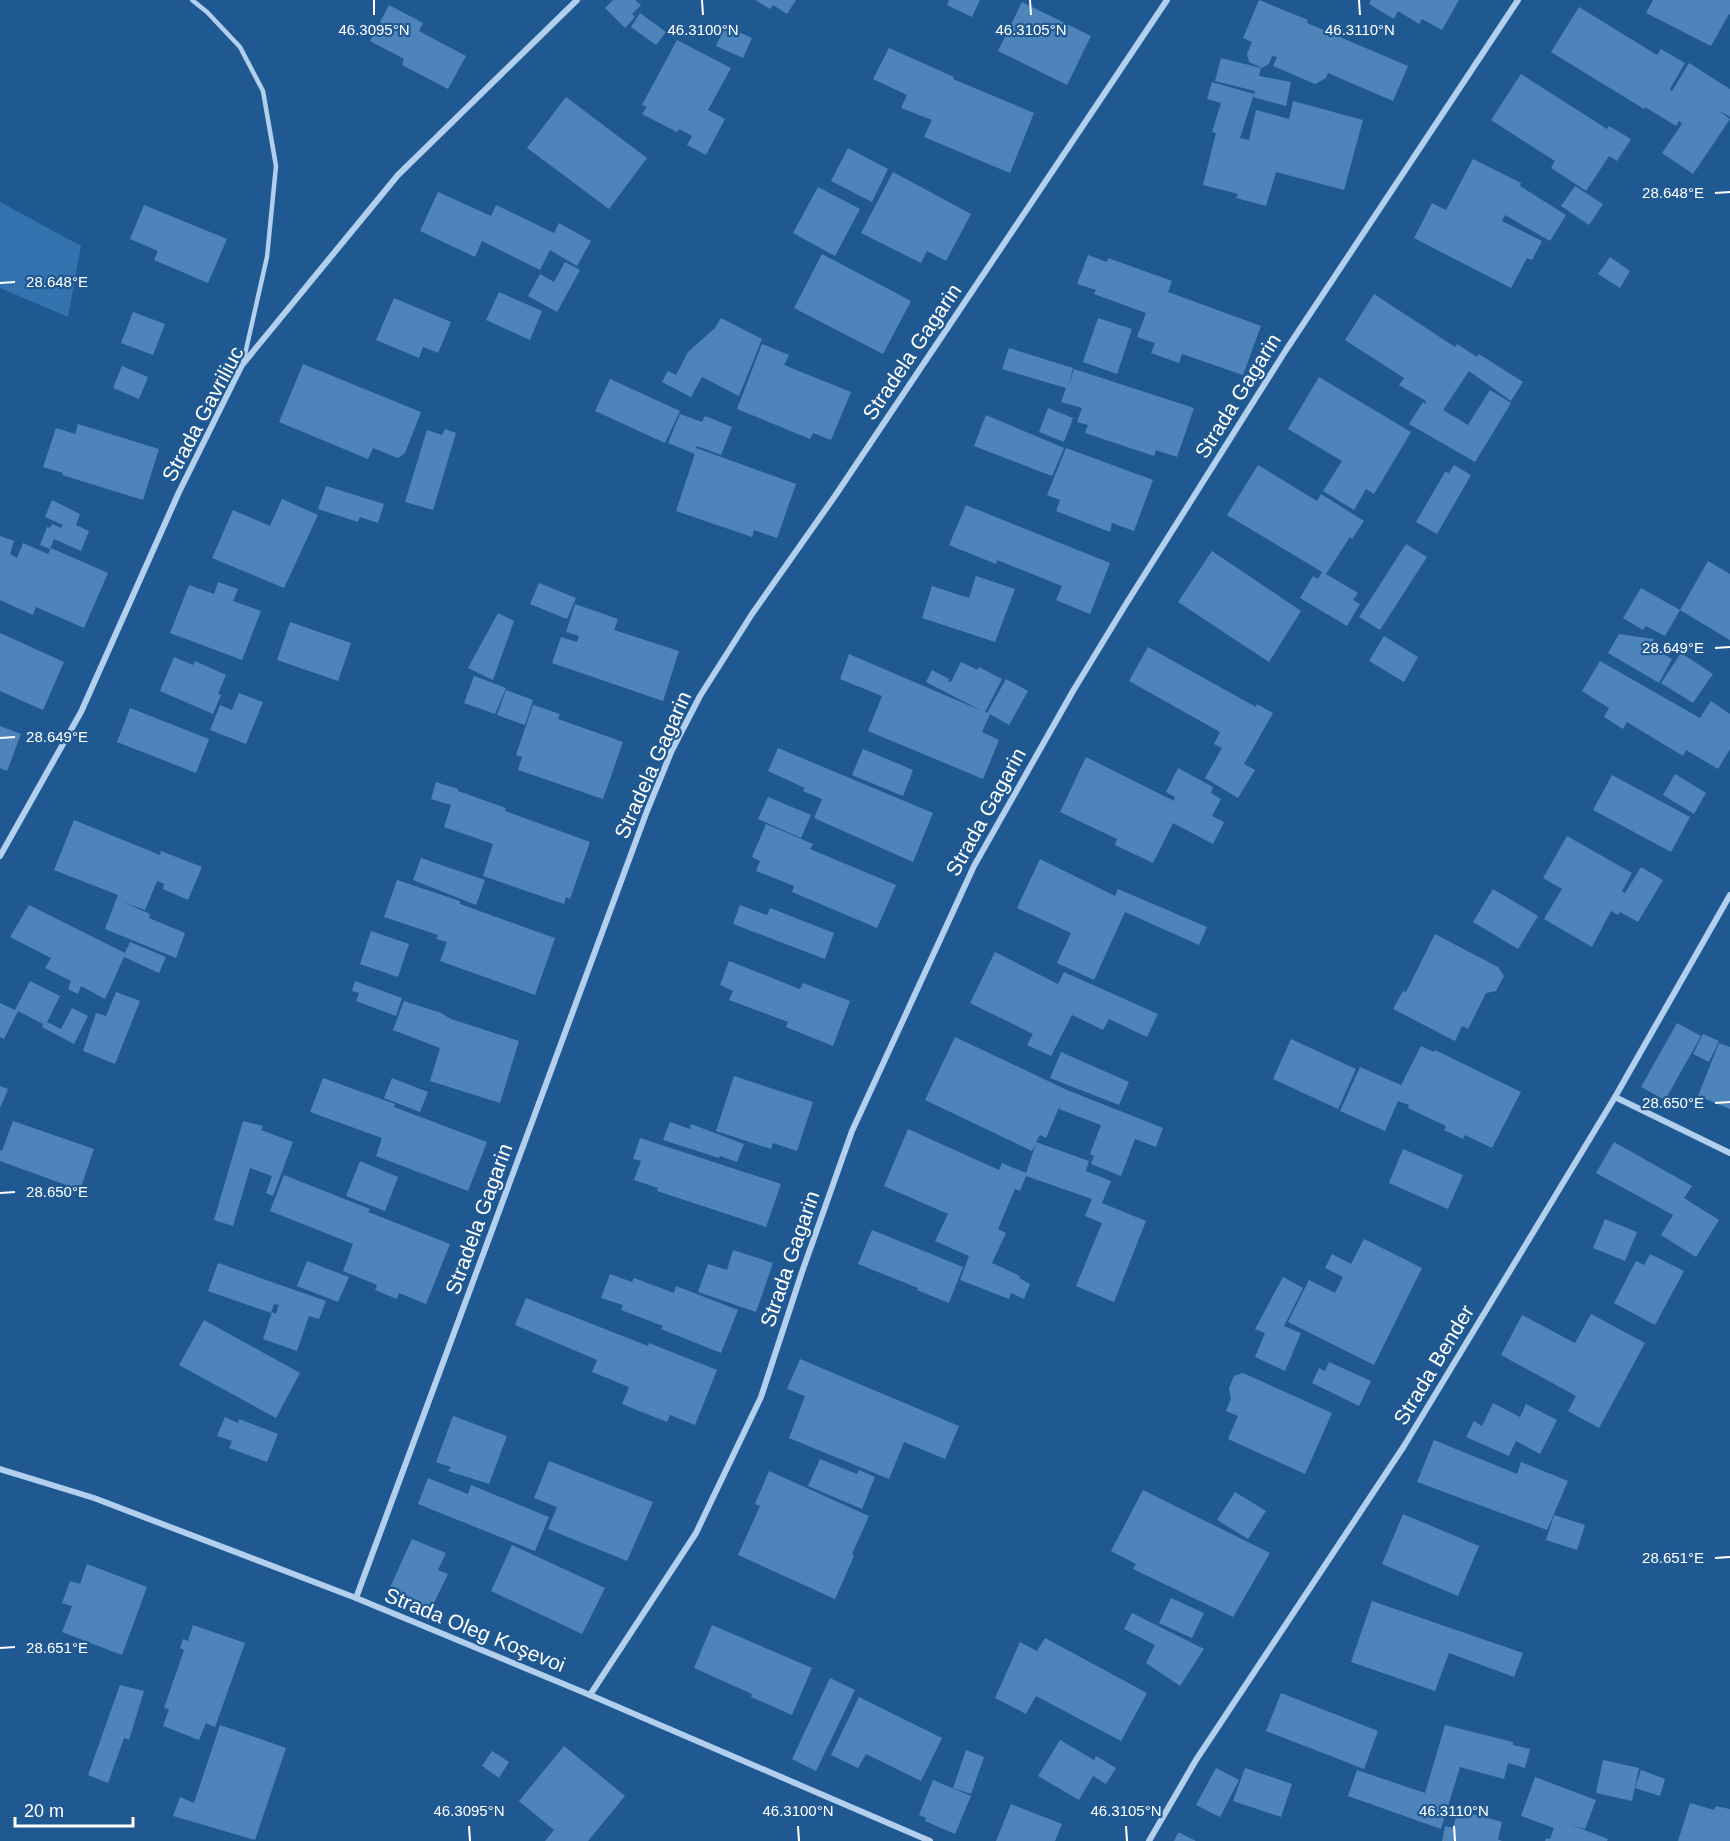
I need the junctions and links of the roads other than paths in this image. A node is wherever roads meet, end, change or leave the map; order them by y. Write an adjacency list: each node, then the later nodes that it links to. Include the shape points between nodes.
1 (192, 0): 5 (lane, via 240,47 263,91 276,166 267,257)
2 (577, 0): 5 (street, Strada Gavriliuc, via 398,175)
3 (1167, 0): 11 (street, Stradela Gagarin, via 752,614 700,696 672,750)
4 (1518, 0): 12 (street, Strada Gagarin, via 1286,350 1126,604 1072,691 974,866 852,1131 761,1397 696,1533)
5 (242, 365): 6 (street, Strada Gavriliuc, via 179,492 81,712)
6 (0, 856)
7 (1730, 895): 8 (street, Strada Bender)
8 (1615, 1097): 9 (street); 14 (street, Strada Bender, via 1404,1446 1196,1760)
9 (1730, 1153)
10 (0, 1469): 11 (street, Strada Oleg Koşevoi, via 94,1498)
11 (356, 1598): 12 (street, Strada Oleg Koşevoi)
12 (590, 1695): 13 (street, Strada Oleg Koşevoi)
13 (930, 1841)
14 (1149, 1841)

